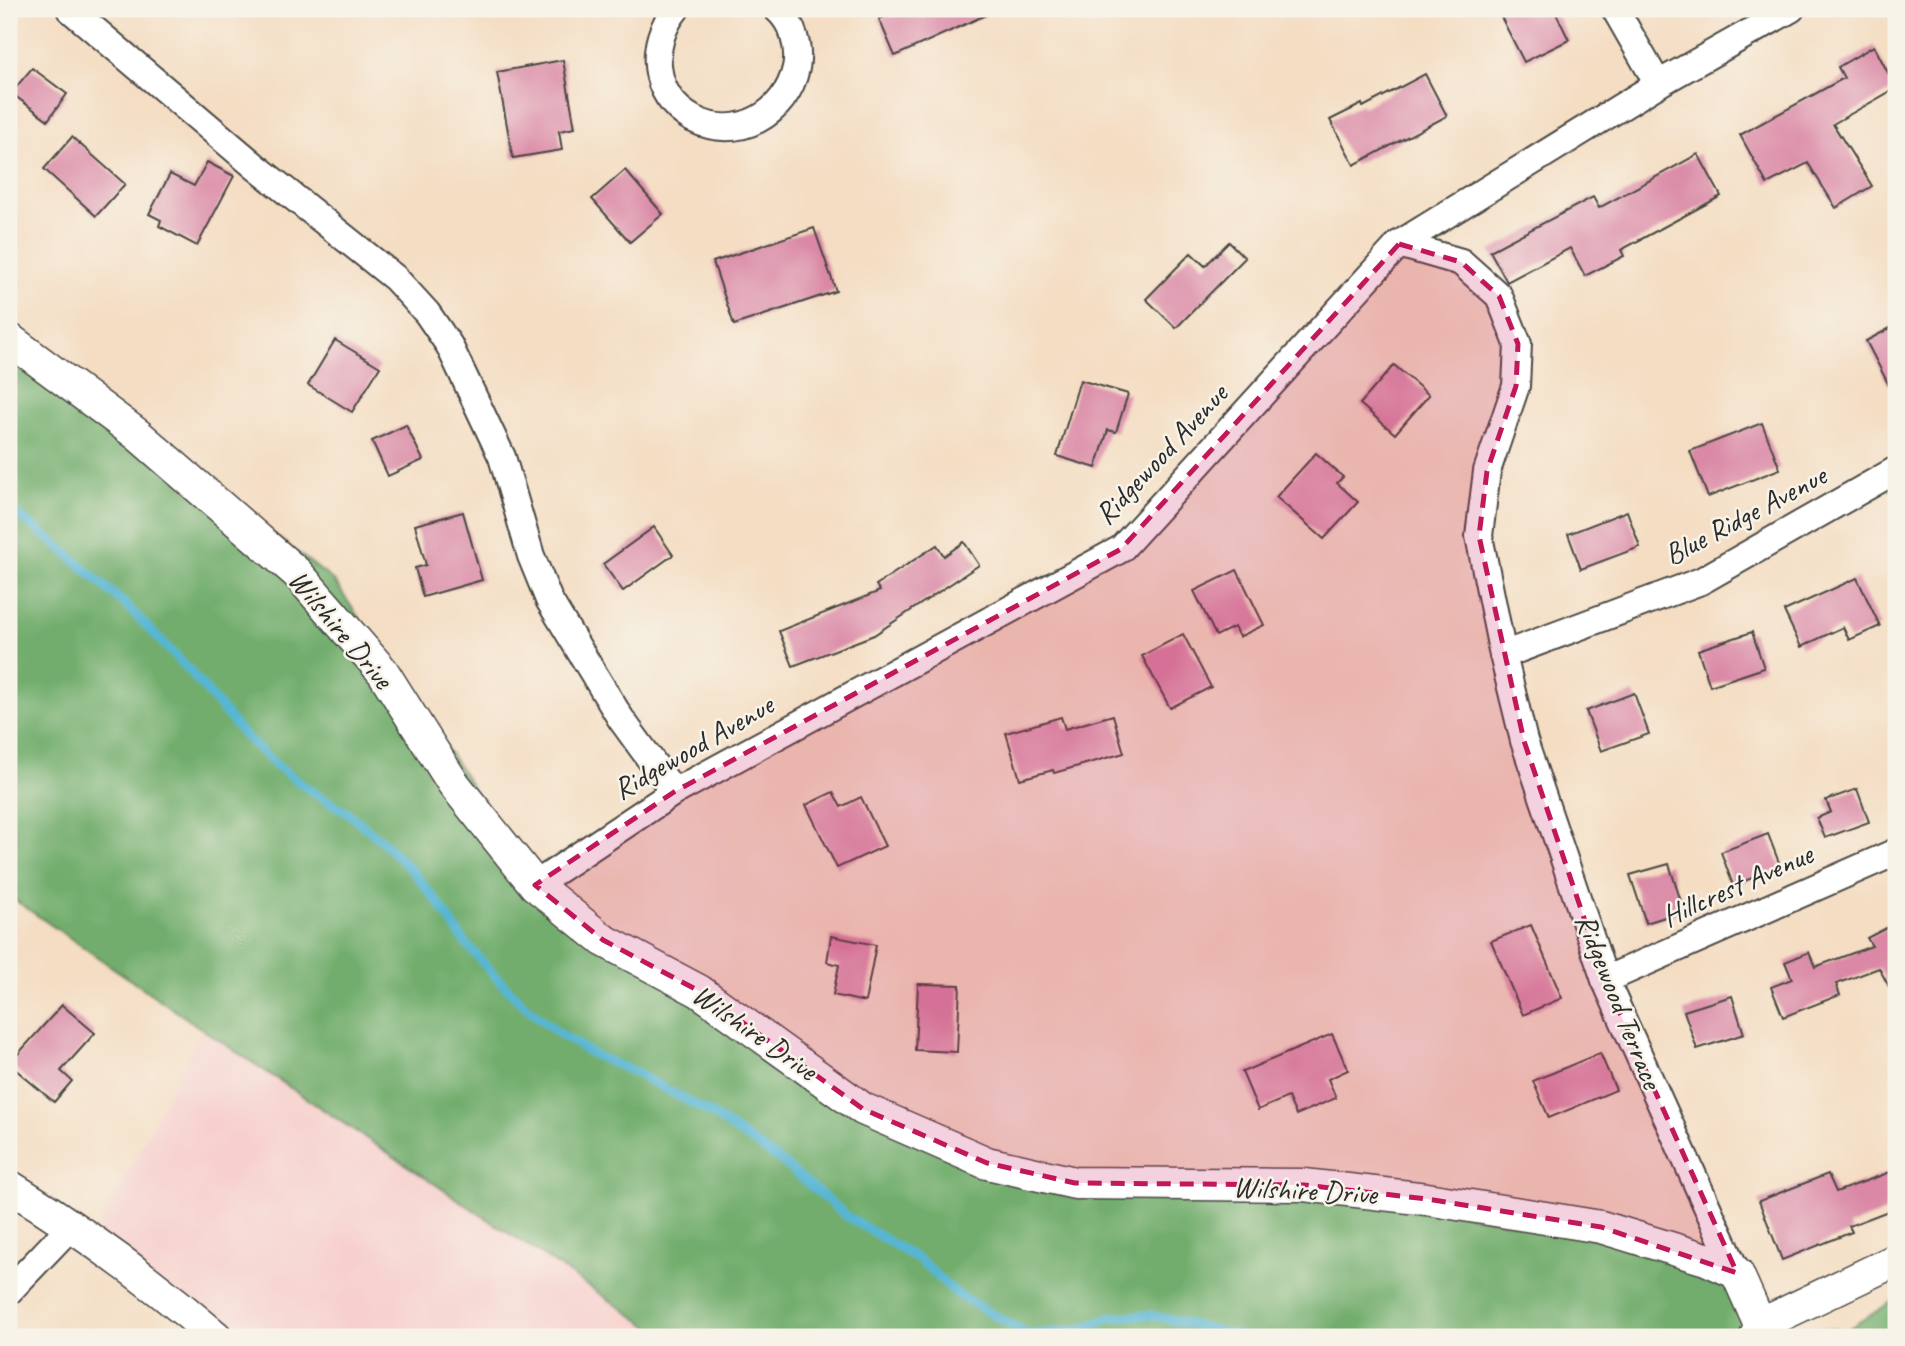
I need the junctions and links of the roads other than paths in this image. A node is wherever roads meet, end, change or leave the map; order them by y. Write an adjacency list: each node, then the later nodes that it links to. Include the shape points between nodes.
1 (70, 9): 11 (street, via 395,278 427,313 449,345 502,457 531,556 550,600 621,719)
2 (676, 9): 3 (street, via 658,43 657,65 663,86 676,105 694,119 716,127 740,126 762,118 781,102 793,82 798,58 794,35)
3 (778, 9)
4 (1615, 9): 6 (street)
5 (1791, 9): 6 (street, Ridgewood Avenue)
6 (1658, 84): 7 (street, Ridgewood Avenue)
7 (1399, 244): 10 (street, Ridgewood Terrace, via 1461,262 1499,296 1518,344 1516,386 1487,471 1479,536); 11 (street, Ridgewood Avenue, via 1121,549)
8 (9, 339): 13 (street, Wilshire Drive, via 138,435 297,573 383,672 453,783)
9 (1896, 470): 10 (street, Blue Ridge Avenue, via 1701,581)
10 (1503, 655): 14 (street, Ridgewood Terrace, via 1524,741)
11 (674, 792): 13 (street, Ridgewood Avenue)
12 (1896, 852): 14 (street, Hillcrest Avenue)
13 (535, 885): 18 (street, Wilshire Drive, via 603,940 699,991 863,1109 987,1163 1075,1183 1304,1185 1427,1199 1601,1227)
14 (1605, 980): 18 (street, Ridgewood Terrace)
15 (9, 1186): 16 (street)
16 (72, 1225): 19 (street); 21 (street, via 159,1288)
17 (1896, 1261): 20 (street)
18 (1737, 1273): 20 (street, Ridgewood Terrace)
19 (9, 1291)
20 (1758, 1331)
21 (216, 1337)

